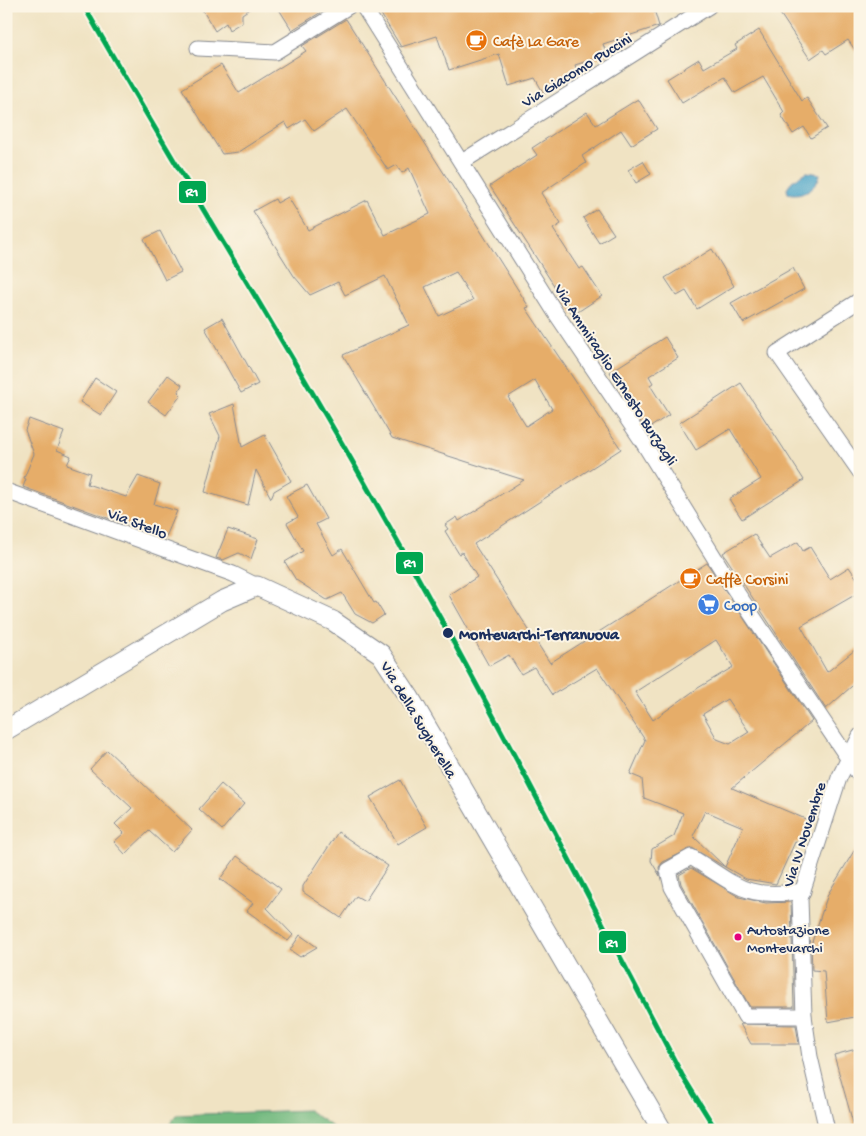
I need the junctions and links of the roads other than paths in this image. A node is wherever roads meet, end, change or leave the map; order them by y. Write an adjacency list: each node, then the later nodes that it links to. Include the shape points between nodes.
1 (349, 6): 4 (street, via 275,52)
2 (362, 6): 5 (street, Via Ammiraglio Ernesto Burzagli)
3 (709, 6): 5 (street, Via Giacomo Puccini)
4 (198, 48)
5 (462, 162): 12 (street, Via Ammiraglio Ernesto Burzagli, via 555,312)
6 (860, 300): 7 (street, via 777,353)
7 (860, 472)
8 (6, 491): 9 (street, Via Stello)
9 (257, 586): 10 (street, via 222,601); 16 (street, Via della Sugherella, via 333,621 381,654)
10 (6, 730)
11 (860, 736): 12 (street, Via IV Novembre)
12 (847, 758): 13 (street, Via Ammiraglio Ernesto Burzagli); 14 (street, Via IV Novembre)
13 (860, 776)
14 (802, 891): 15 (street, Via IV Novembre); 15 (street, via 750,893 691,857 668,870 672,886 745,1016)
15 (804, 1016): 17 (street, Via IV Novembre)
16 (662, 1130)
17 (827, 1130)

